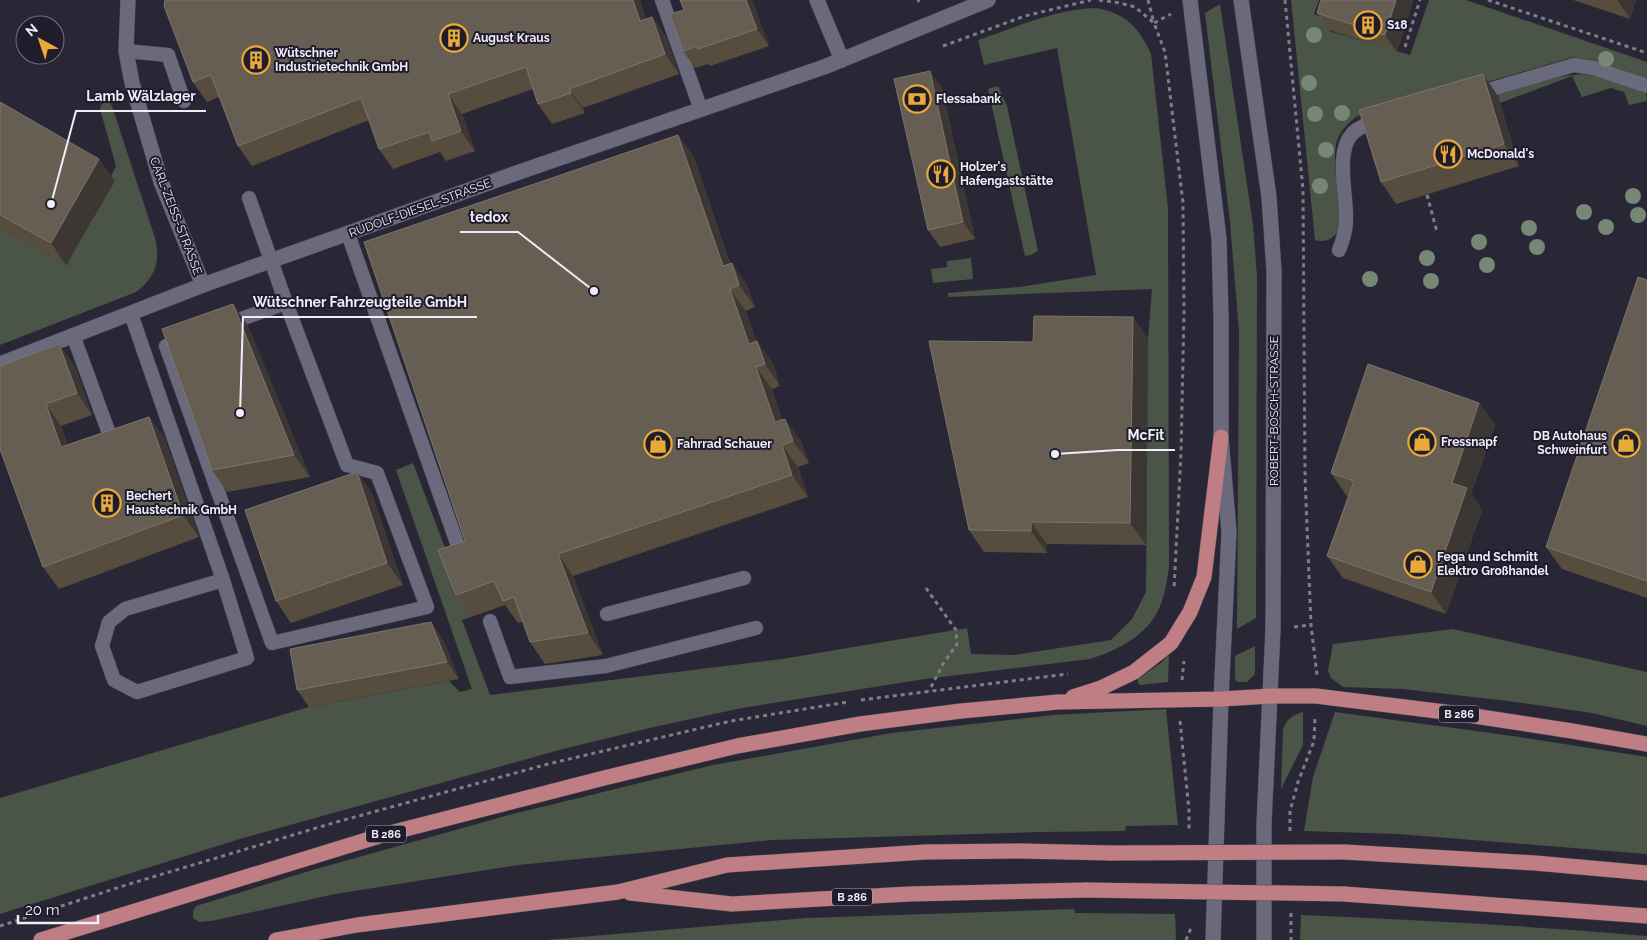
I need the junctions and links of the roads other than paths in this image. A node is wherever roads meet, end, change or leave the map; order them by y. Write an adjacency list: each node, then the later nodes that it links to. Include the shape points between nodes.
1 (128, 0): 7 (street, CARL-ZEISS-STRASSE)
2 (662, 0): 12 (lane)
3 (817, 0): 8 (street)
4 (988, 0): 8 (street, RUDOLF-DIESEL-STRASSE)
5 (1241, 0): 33 (street, ROBERT-BOSCH-STRASSE, via 1269,197 1274,271)
6 (1190, 1): 25 (street, via 1219,238)
7 (126, 51): 11 (lane, via 168,55); 18 (street, CARL-ZEISS-STRASSE, via 161,182)
8 (842, 60): 12 (street, RUDOLF-DIESEL-STRASSE)
9 (1647, 86): 10 (lane, via 1593,68 1574,66)
10 (1465, 97)
11 (184, 101)
12 (701, 110): 15 (street, RUDOLF-DIESEL-STRASSE)
13 (1391, 118): 16 (lane, via 1364,126 1347,140 1343,153 1346,222)
14 (249, 198): 17 (lane)
15 (348, 234): 17 (street, RUDOLF-DIESEL-STRASSE); 27 (lane)
16 (1339, 250)
17 (271, 261): 18 (street, RUDOLF-DIESEL-STRASSE); 19 (lane)
18 (203, 285): 20 (street, RUDOLF-DIESEL-STRASSE)
19 (286, 303): 21 (lane); 23 (lane, via 347,464 377,474 427,607 272,643 166,346)
20 (131, 314): 22 (street, RUDOLF-DIESEL-STRASSE); 29 (lane, via 165,429)
21 (212, 330)
22 (72, 335): 24 (street, RUDOLF-DIESEL-STRASSE); 26 (lane, via 114,447)
23 (194, 336)
24 (0, 364)
25 (1221, 437): 34 (street, via 1229,532); 35 (highway, B 286, via 1204,577 1190,612 1171,643 1134,672 1101,688)
26 (123, 444)
27 (458, 546)
28 (744, 578): 30 (lane)
29 (223, 580): 29 (lane, via 247,658 137,692 114,680 102,646 109,622 125,609)
30 (607, 614)
31 (490, 621): 32 (lane, via 510,677 606,666)
32 (756, 628)
33 (1271, 696): 34 (highway, B 286); 36 (highway, B 286, via 1316,696 1461,714); 43 (street, ROBERT-BOSCH-STRASSE, via 1264,824)
34 (1221, 699): 35 (highway, B 286); 42 (street)
35 (1058, 702): 40 (highway, B 286, via 860,724 737,746 386,834)
36 (1647, 744)
37 (1647, 873): 38 (highway, B 286, bridge, via 1344,852 925,852 727,865)
38 (618, 892): 39 (highway, B 286, bridge, via 732,904 909,894 1087,890 1344,894); 41 (highway, B 286, via 357,925)
39 (1647, 916)
40 (41, 940)
41 (276, 940)
42 (1213, 940)
43 (1264, 940)

